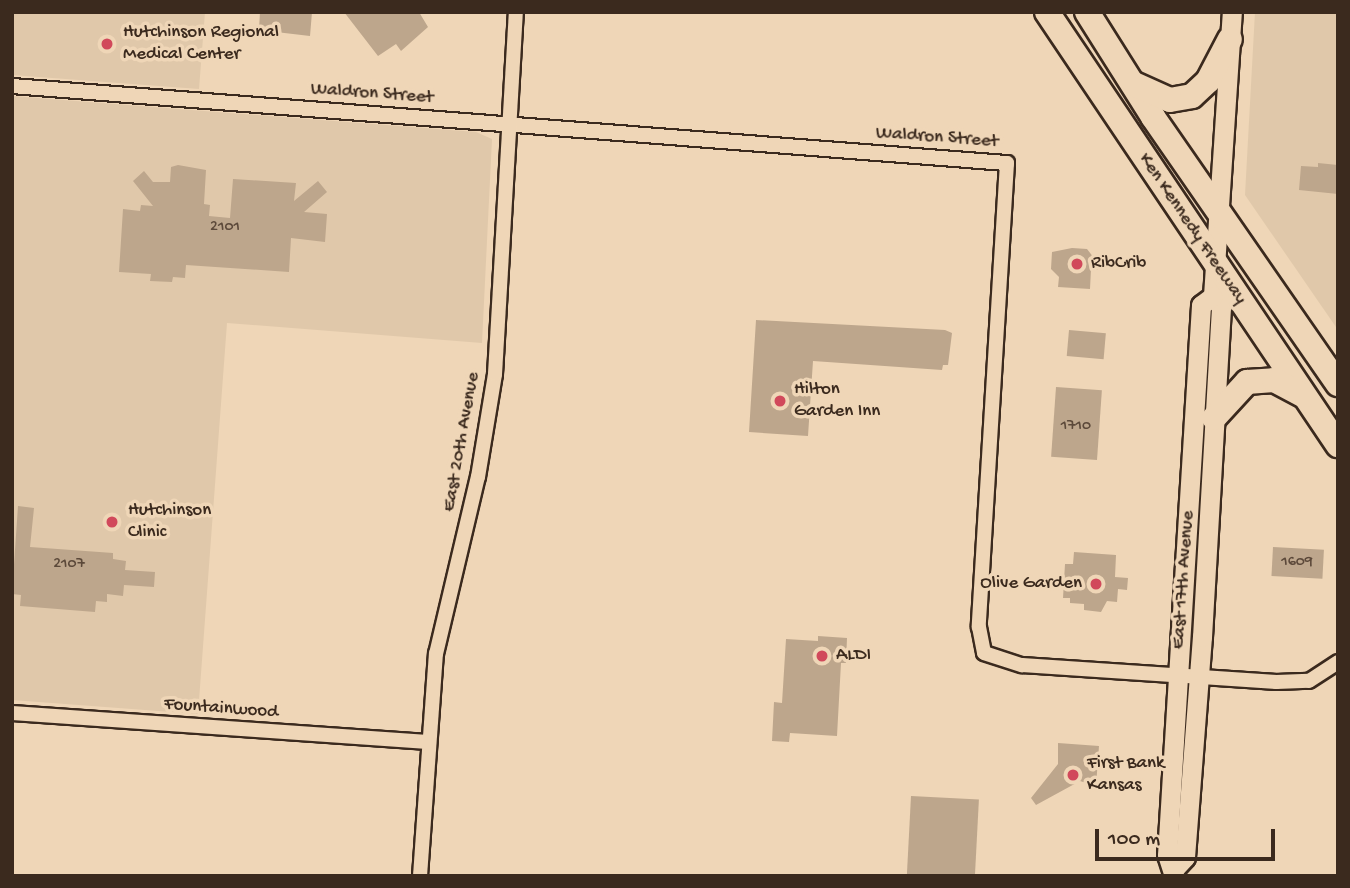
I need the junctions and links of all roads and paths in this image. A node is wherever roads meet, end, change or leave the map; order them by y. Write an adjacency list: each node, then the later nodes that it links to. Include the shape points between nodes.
1 (516, 12): 8 (street, East 20th Avenue)
2 (1047, 12): 9 (highway, Ken Kennedy Freeway)
3 (1087, 12): 6 (highway, Ken Kennedy Freeway)
4 (1232, 12): 5 (street, East 17th Avenue)
5 (1230, 38): 6 (highway, via 1208,81 1192,96 1177,101 1160,98); 10 (street, East 17th Avenue)
6 (1132, 82): 10 (highway, Ken Kennedy Freeway)
7 (12, 86): 8 (street, Waldron Street)
8 (508, 124): 18 (street, Waldron Street, via 1007,163 979,627 982,646 992,658 1021,665); 21 (street, East 20th Avenue, via 495,374 478,477 436,654)
9 (1161, 182): 10 (highway, via 1188,197); 11 (highway, Ken Kennedy Freeway)
10 (1216, 196): 11 (street, East 17th Avenue); 12 (highway, Ken Kennedy Freeway)
11 (1217, 283): 12 (highway, via 1255,282); 14 (highway, Ken Kennedy Freeway); 15 (street, East 17th Avenue, via 1221,307); 18 (street, East 17th Avenue, via 1201,305)
12 (1279, 300): 13 (highway, Ken Kennedy Freeway)
13 (1338, 384)
14 (1303, 395): 15 (highway, via 1274,380 1247,382); 16 (highway, Ken Kennedy Freeway)
15 (1214, 418): 19 (street, East 17th Avenue)
16 (1338, 445)
17 (1338, 662): 19 (street, Waldron Street, via 1309,681)
18 (1178, 675): 19 (street, Waldron Street); 22 (street, East 17th Avenue, via 1167,855)
19 (1198, 677): 22 (street, East 17th Avenue, via 1185,857)
20 (12, 713): 21 (street, Fountainwood)
21 (428, 742): 23 (street, East 20th Avenue)
22 (1174, 872)
23 (420, 876)

